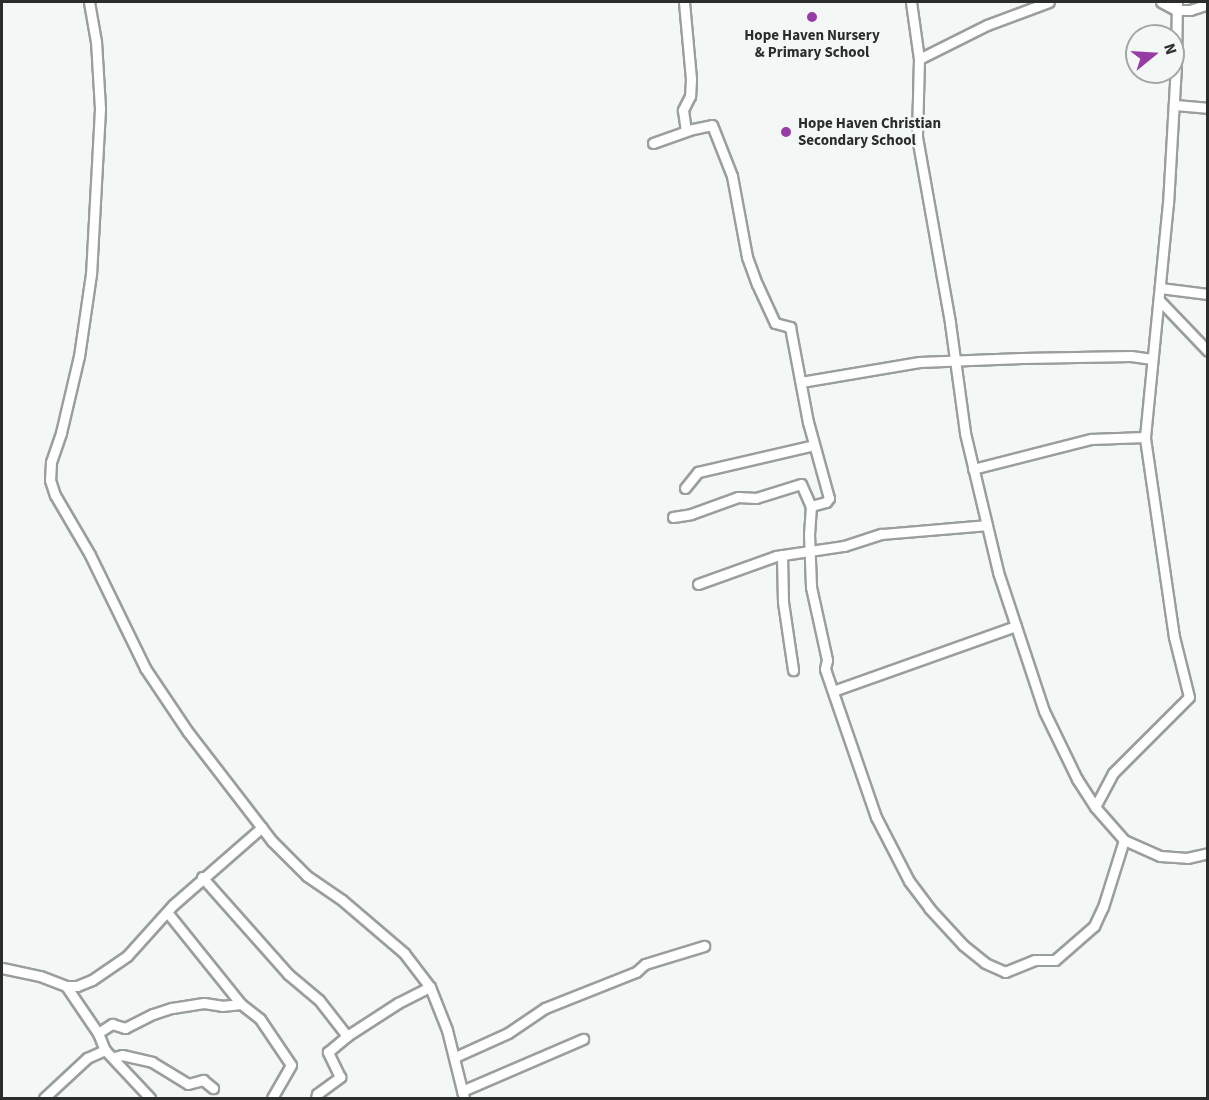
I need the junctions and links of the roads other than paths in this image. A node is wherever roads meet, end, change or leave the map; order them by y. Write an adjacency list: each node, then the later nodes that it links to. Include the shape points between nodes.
1 (89, 2): 34 (street, via 100,109 91,273 79,356 51,462 50,480 145,668 188,732)
2 (684, 2): 11 (street, via 691,79 690,96 682,110)
3 (911, 2): 8 (street)
4 (1049, 2): 8 (street, via 987,25)
5 (1161, 2): 7 (street)
6 (1208, 4): 7 (street, via 1190,10)
7 (1177, 6): 9 (street)
8 (920, 59): 18 (street, via 917,137)
9 (1174, 105): 10 (street); 13 (street)
10 (1208, 108)
11 (686, 132): 12 (street); 19 (street, via 709,124 717,133 732,176 747,257 775,323 790,327)
12 (652, 142)
13 (1160, 288): 14 (street); 15 (street)
14 (1208, 294)
15 (1160, 301): 16 (street); 17 (street)
16 (1208, 351)
17 (1152, 359): 18 (street, via 1131,356); 20 (street)
18 (954, 360): 19 (street, via 919,362); 22 (street)
19 (801, 382): 21 (street)
20 (1145, 437): 22 (street, via 1091,439); 33 (street, via 1174,638 1189,697 1113,773)
21 (814, 445): 23 (street, via 707,468 698,472); 24 (street, via 829,498)
22 (974, 469): 26 (street)
23 (685, 488)
24 (811, 506): 25 (street, via 801,484 756,498 738,497); 27 (street)
25 (673, 517)
26 (987, 525): 27 (street, via 882,534 844,546); 30 (street)
27 (808, 551): 28 (street); 32 (street, via 828,660 825,669)
28 (782, 555): 29 (street); 31 (street, via 783,602)
29 (698, 584)
30 (1016, 626): 32 (street); 33 (street, via 1053,735)
31 (793, 670)
32 (833, 691): 35 (street, via 887,842 929,908 985,963 1005,972 1035,960 1055,960 1072,946 1094,926)
33 (1095, 807): 35 (street)
34 (262, 827): 37 (street); 42 (street, via 307,876 404,953)
35 (1124, 840): 36 (street, via 1160,856 1187,858)
36 (1208, 854)
37 (202, 877): 38 (street); 45 (street, via 288,974 320,1000)
38 (167, 912): 41 (street, via 127,956 92,980); 43 (street)
39 (704, 946): 48 (street, via 645,964 636,972 545,1008 508,1033)
40 (2, 968): 41 (street, via 40,976)
41 (66, 987): 44 (street)
42 (430, 987): 45 (street); 48 (street)
43 (241, 1004): 44 (street, via 204,1003 172,1008 125,1028 112,1024); 54 (street, via 260,1019 291,1065)
44 (98, 1033): 47 (street)
45 (347, 1036): 55 (street, via 328,1052 340,1077)
46 (583, 1040): 51 (street)
47 (105, 1050): 49 (street); 52 (street, via 87,1058)
48 (455, 1057): 51 (street)
49 (114, 1058): 50 (street, via 122,1055 152,1062 188,1084 203,1080); 53 (street)
50 (213, 1088)
51 (463, 1095)
52 (44, 1098)
53 (150, 1098)
54 (272, 1098)
55 (316, 1098)

